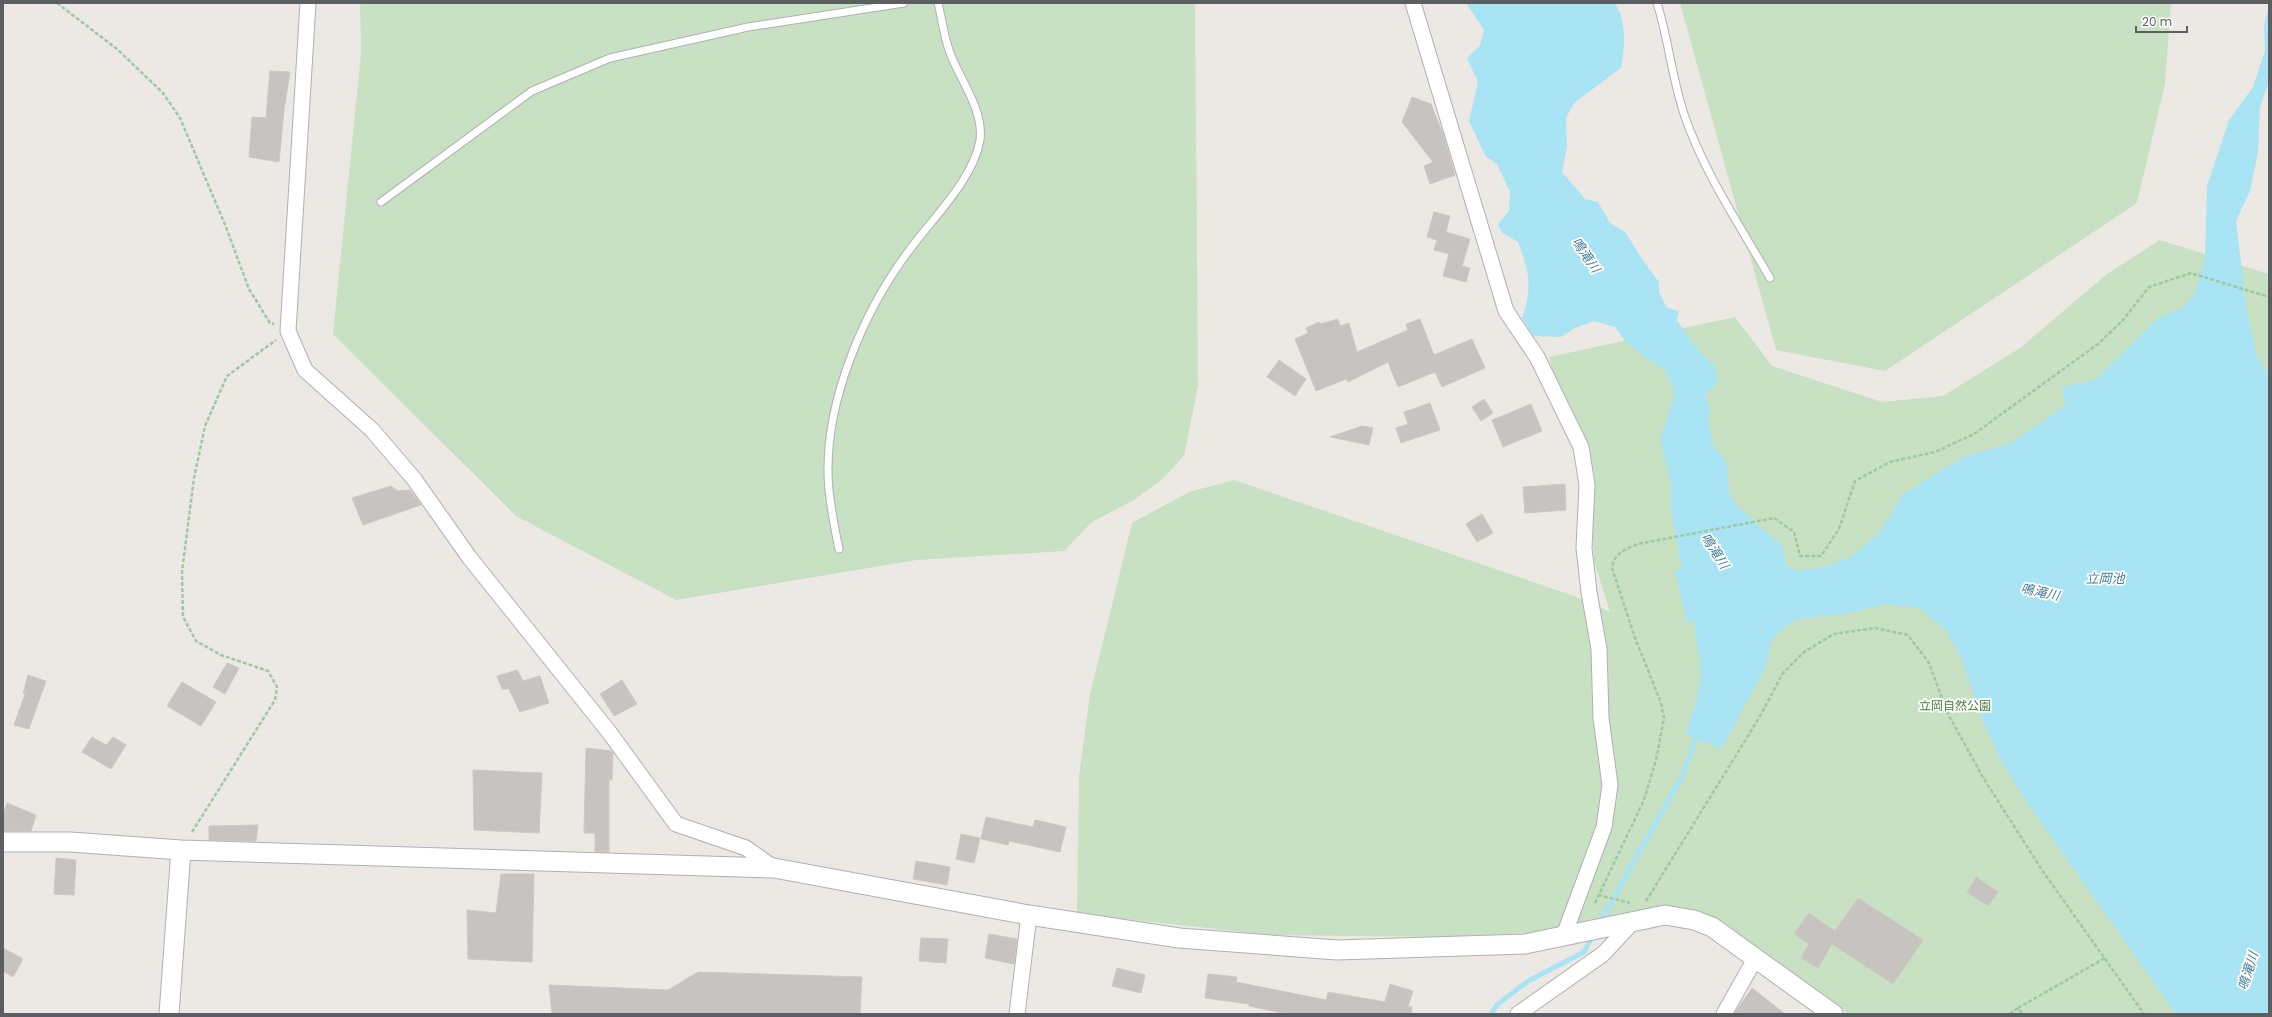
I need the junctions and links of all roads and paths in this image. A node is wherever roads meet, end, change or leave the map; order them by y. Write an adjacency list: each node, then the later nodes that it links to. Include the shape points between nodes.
1 (57, 3): 10 (path, via 117,49 162,92 180,118 249,289 270,323)
2 (308, 3): 10 (street)
3 (904, 3): 7 (lane, via 748,28 610,58 532,91)
4 (938, 3): 11 (lane, via 950,52 977,113 980,139 973,165 898,265 857,342 841,382 829,440 829,489)
5 (1413, 3): 20 (street, via 1506,311 1537,357 1582,447 1588,485 1584,548 1599,649 1602,718 1610,785 1604,827)
6 (1656, 3): 8 (lane, via 1664,27 1673,79 1686,119 1710,175)
7 (381, 202)
8 (1770, 278)
9 (2269, 297): 15 (path, via 2191,273 2149,287 2123,320 2098,344 1974,434 1935,452 1890,462 1855,481 1839,529 1821,556 1800,556 1794,532 1774,518 1638,544 1621,551 1613,559 1612,568 1661,703 1664,718 1656,760 1644,800)
10 (288, 331): 13 (path, via 227,376 205,426 194,478 182,572 183,617 196,641 221,655 268,671 278,687 275,700); 14 (street, via 305,370 372,430 414,479 469,557 609,732 676,824 746,848)
11 (838, 549)
12 (3, 842): 13 (street, via 111,843)
13 (181, 850): 14 (street); 24 (street)
14 (774, 868): 18 (street)
15 (1598, 895): 16 (path); 17 (path)
16 (1635, 904)
17 (1593, 907)
18 (1029, 915): 20 (street, via 1180,938 1337,950 1500,946); 25 (street)
19 (1632, 923): 20 (street); 21 (path, via 1759,718 1783,674 1804,652 1834,634 1875,628 1908,635 1929,663 1948,714 1984,779 2042,870); 22 (street, via 1665,915 1694,920 1712,927); 26 (street, via 1603,954)
20 (1563, 938)
21 (2104, 958): 23 (path); 31 (path)
22 (1755, 959): 27 (street); 28 (street)
23 (2018, 1008): 29 (path); 30 (path)
24 (169, 1014)
25 (1017, 1014)
26 (1518, 1014)
27 (1724, 1014)
28 (1833, 1014)
29 (2010, 1014)
30 (2022, 1014)
31 (2144, 1014)

